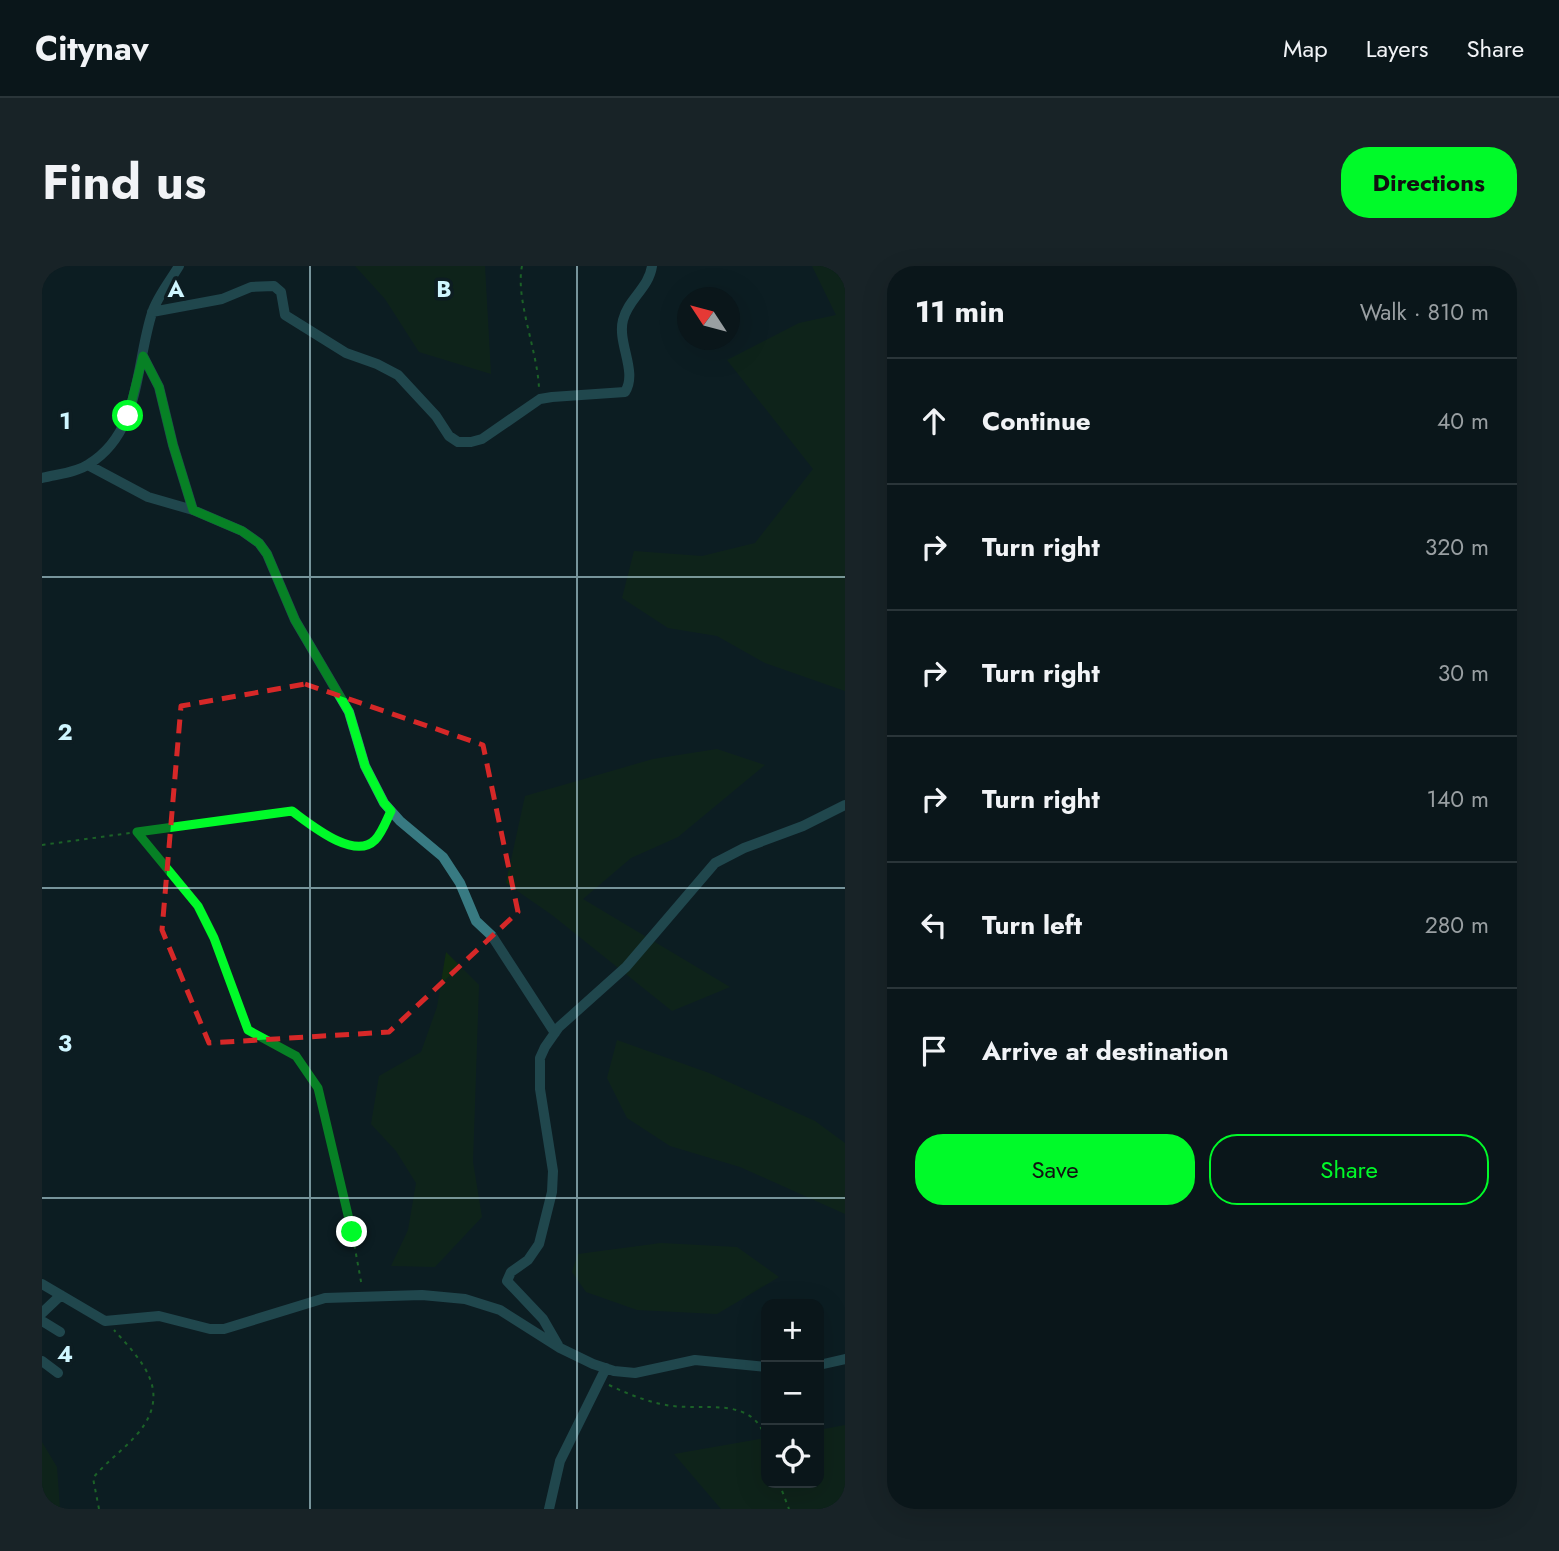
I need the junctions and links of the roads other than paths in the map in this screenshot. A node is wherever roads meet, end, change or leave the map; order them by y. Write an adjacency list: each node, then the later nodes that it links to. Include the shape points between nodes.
1 (179, 266): 3 (street)
2 (652, 266): 3 (street, via 647,283 623,319 630,382 625,392 540,400 471,442 449,436 398,375 346,353 285,315 281,292 274,286 251,287 222,299)
3 (152, 312): 4 (street)
4 (143, 356): 5 (street, via 124,425 114,443); 7 (street, via 159,387)
5 (88, 465): 6 (street); 7 (street, via 148,497)
6 (42, 478)
7 (193, 510): 9 (street, via 242,531 267,554 295,620 349,712 365,766 384,803 443,857 476,921 492,936)
8 (845, 805): 9 (street, via 715,863 626,967)
9 (555, 1033): 15 (street, via 540,1058 540,1090 553,1171 547,1219 540,1244 511,1272 508,1281 543,1319)
10 (42, 1284): 11 (street)
11 (61, 1295): 12 (street); 15 (street, via 105,1321 159,1316 210,1329 224,1329 325,1298 422,1295 465,1299 500,1310)
12 (42, 1313)
13 (42, 1321): 14 (street)
14 (60, 1332)
15 (560, 1348): 20 (street)
16 (845, 1359): 18 (street)
17 (42, 1361): 21 (street)
18 (824, 1364)
19 (761, 1367): 20 (street, via 695,1360 635,1373)
20 (606, 1368): 22 (street, via 560,1461)
21 (58, 1373)
22 (549, 1509)

